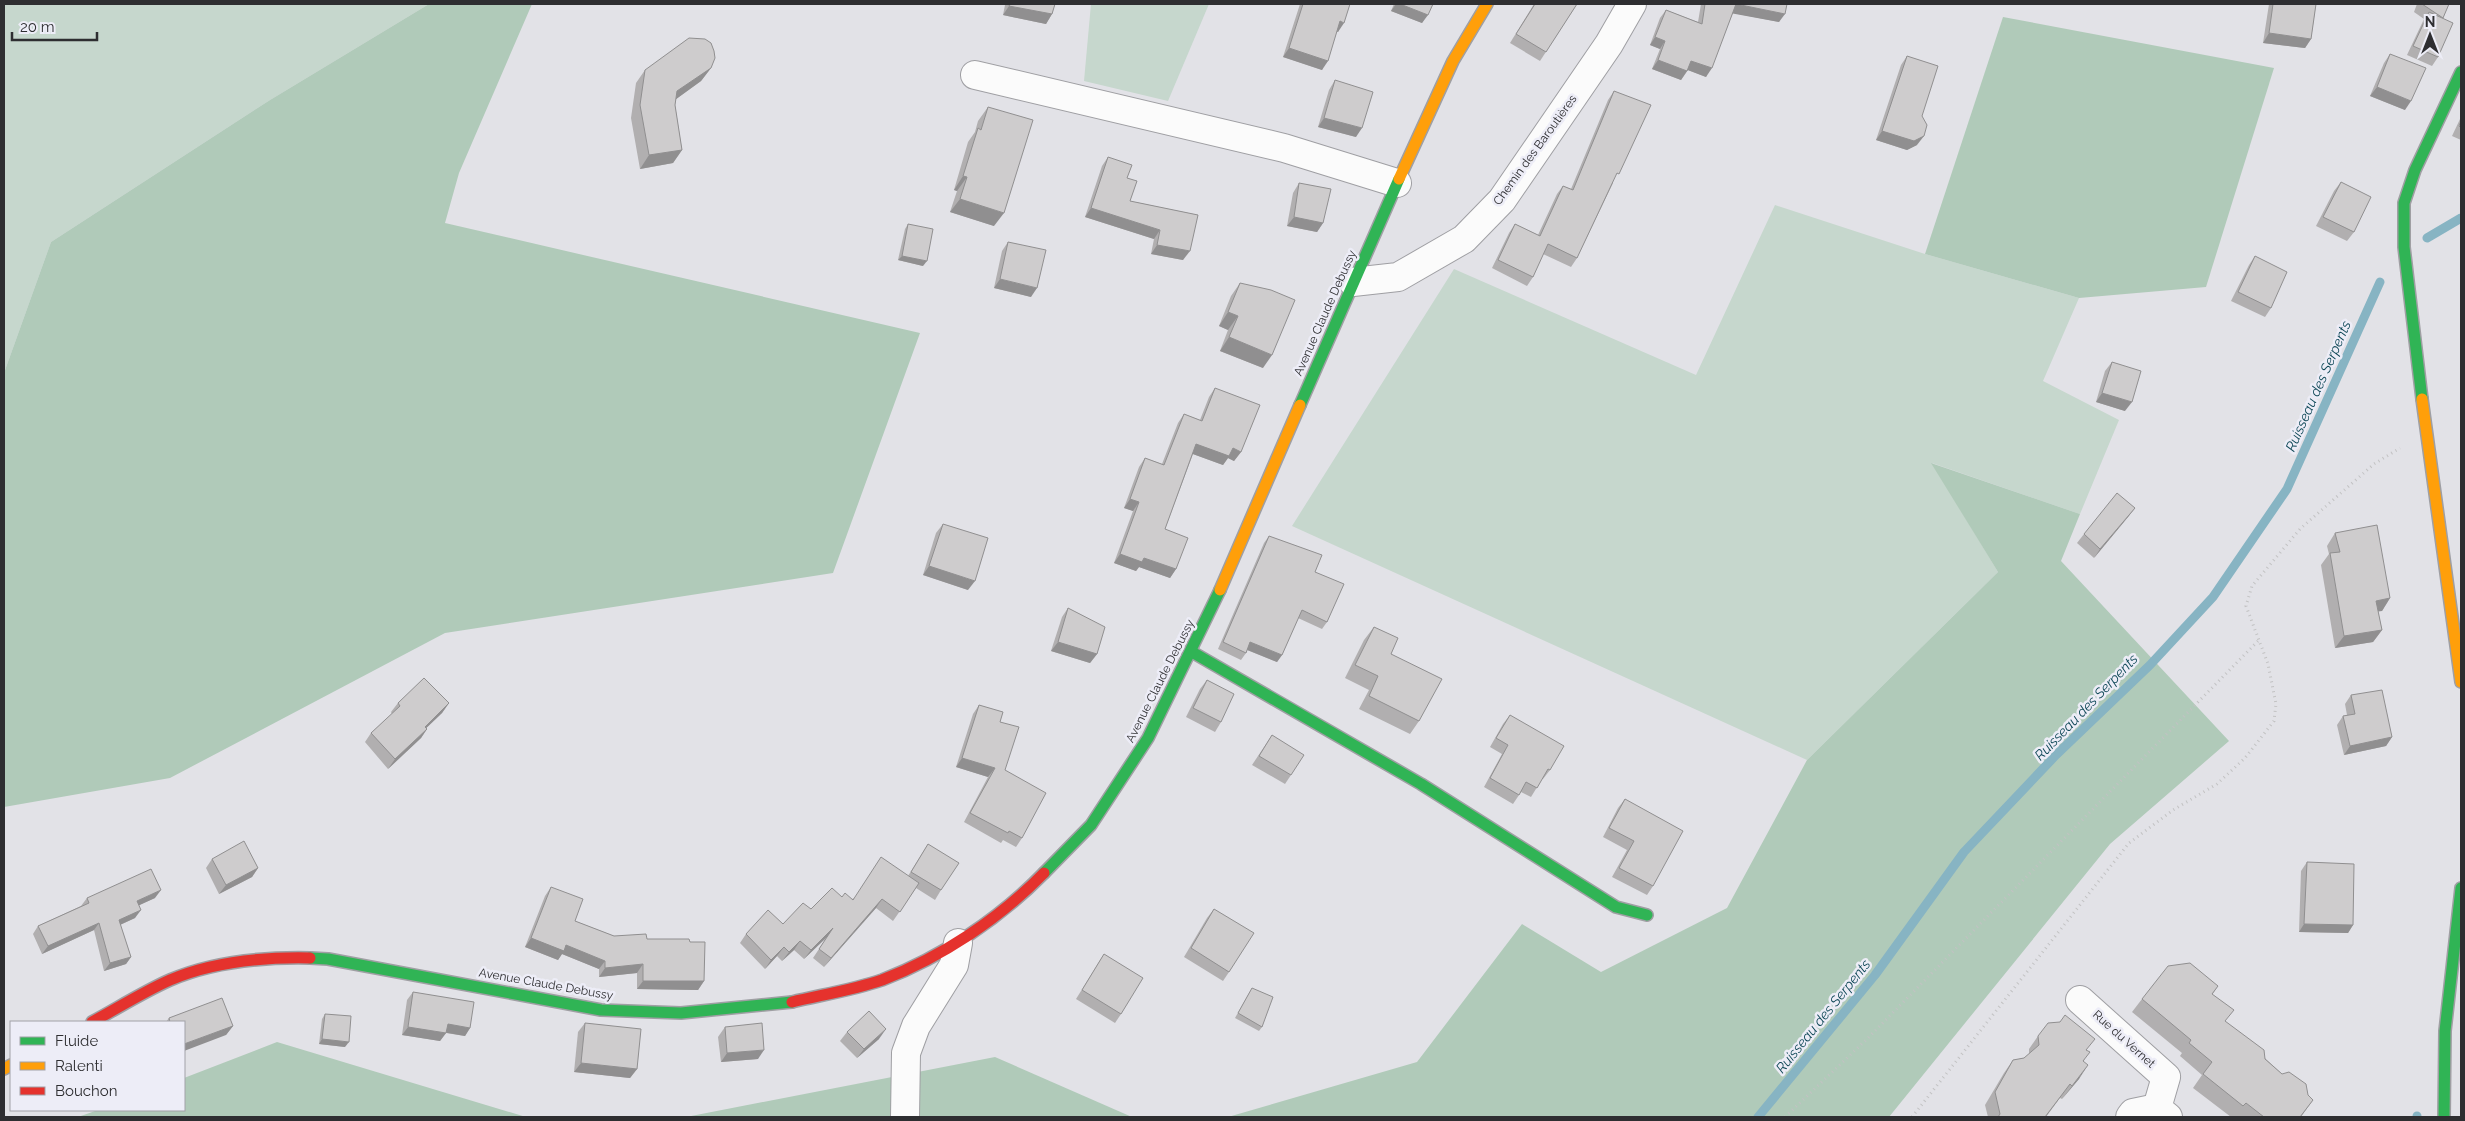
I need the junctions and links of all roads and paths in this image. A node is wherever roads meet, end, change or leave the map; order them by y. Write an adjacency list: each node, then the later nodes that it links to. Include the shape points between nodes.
1 (1487, 4): 5 (main road, Avenue Claude Debussy, via 1453,61)
2 (1632, 4): 6 (street, Chemin des Baroutières, via 1610,44 1502,200 1464,240 1398,277)
3 (2461, 72): 7 (main road, via 2415,170 2404,203 2404,247)
4 (975, 75): 5 (street, via 1284,148)
5 (1397, 182): 6 (main road, Avenue Claude Debussy)
6 (1353, 282): 9 (main road, Avenue Claude Debussy)
7 (2427, 433): 8 (path, via 2374,464 2300,529 2252,586 2246,606); 10 (main road)
8 (2259, 640): 18 (path, via 1867,1039); 19 (path, via 2268,664 2276,704 2274,721 2245,758 2217,784 2173,810 2129,842)
9 (1192, 652): 12 (main road, via 1421,784 1616,907); 13 (main road, Avenue Claude Debussy, via 1148,738 1091,826 1022,896)
10 (2461, 682)
11 (2461, 888): 21 (main road, via 2447,1002 2442,1081)
12 (1647, 915)
13 (958, 943): 15 (main road, Avenue Claude Debussy, via 881,980 792,1002 681,1013 601,1010 328,959 292,956 233,961 180,976); 17 (street, via 954,964 916,1026 906,1053)
14 (2080, 1000): 16 (street, Rue du Vernet, via 2166,1077)
15 (94, 1021)
16 (2162, 1113): 20 (street, Rue du Vernet)
17 (905, 1117)
18 (1785, 1117)
19 (1912, 1117)
20 (2130, 1117)
21 (2444, 1117)

